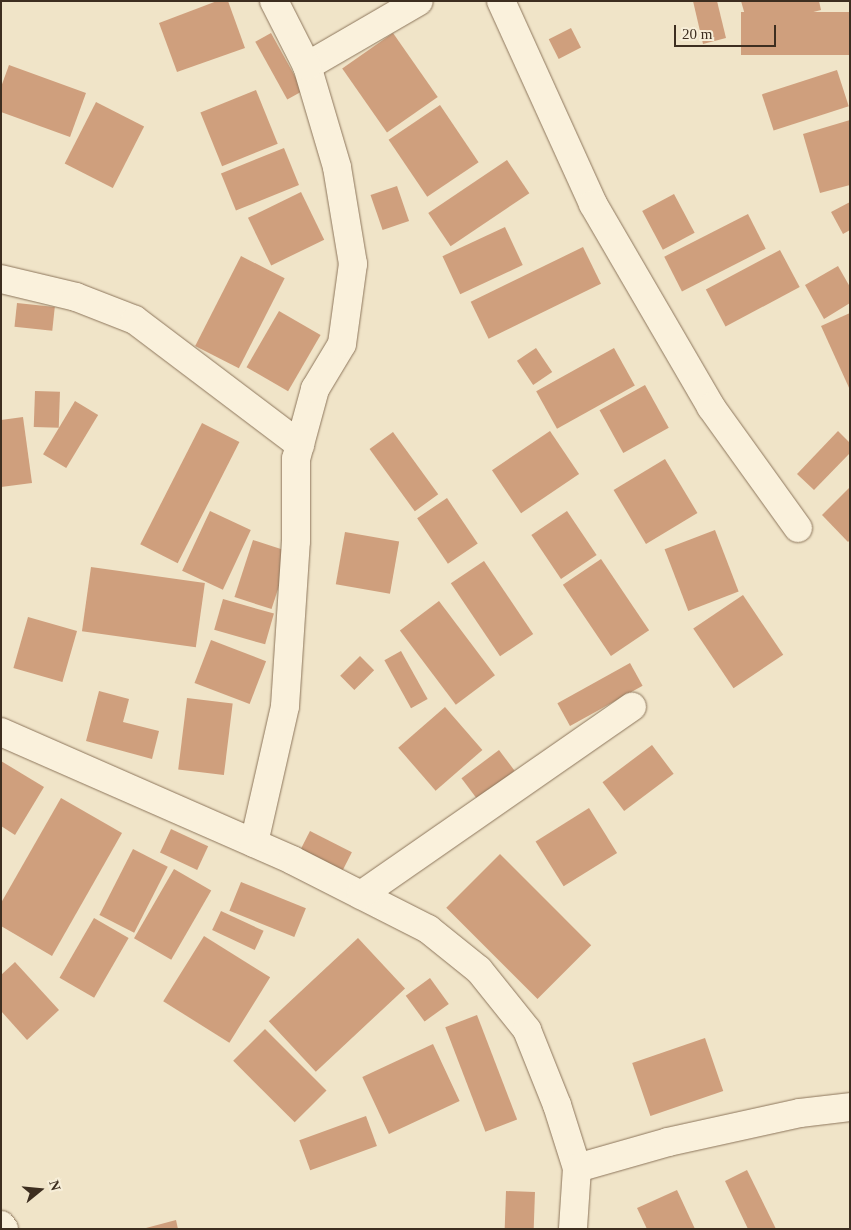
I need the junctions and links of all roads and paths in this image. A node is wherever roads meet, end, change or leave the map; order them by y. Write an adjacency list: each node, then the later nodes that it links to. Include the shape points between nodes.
1 (274, 1): 4 (street)
2 (419, 1): 4 (street)
3 (501, 1): 7 (street, via 606,229 711,407)
4 (307, 66): 6 (street, via 337,166 353,264 342,344 315,389)
5 (1, 279): 6 (street, via 76,297 135,320)
6 (300, 445): 10 (street, via 296,459 296,541 284,706)
7 (798, 528)
8 (632, 707): 11 (street)
9 (1, 732): 10 (street)
10 (254, 844): 11 (street)
11 (361, 895): 13 (street, via 428,929 479,970 527,1030)
12 (850, 1107): 13 (street, via 800,1113 668,1142)
13 (577, 1168): 16 (street)
14 (1, 1225): 15 (street)
15 (4, 1229)
16 (573, 1229)

